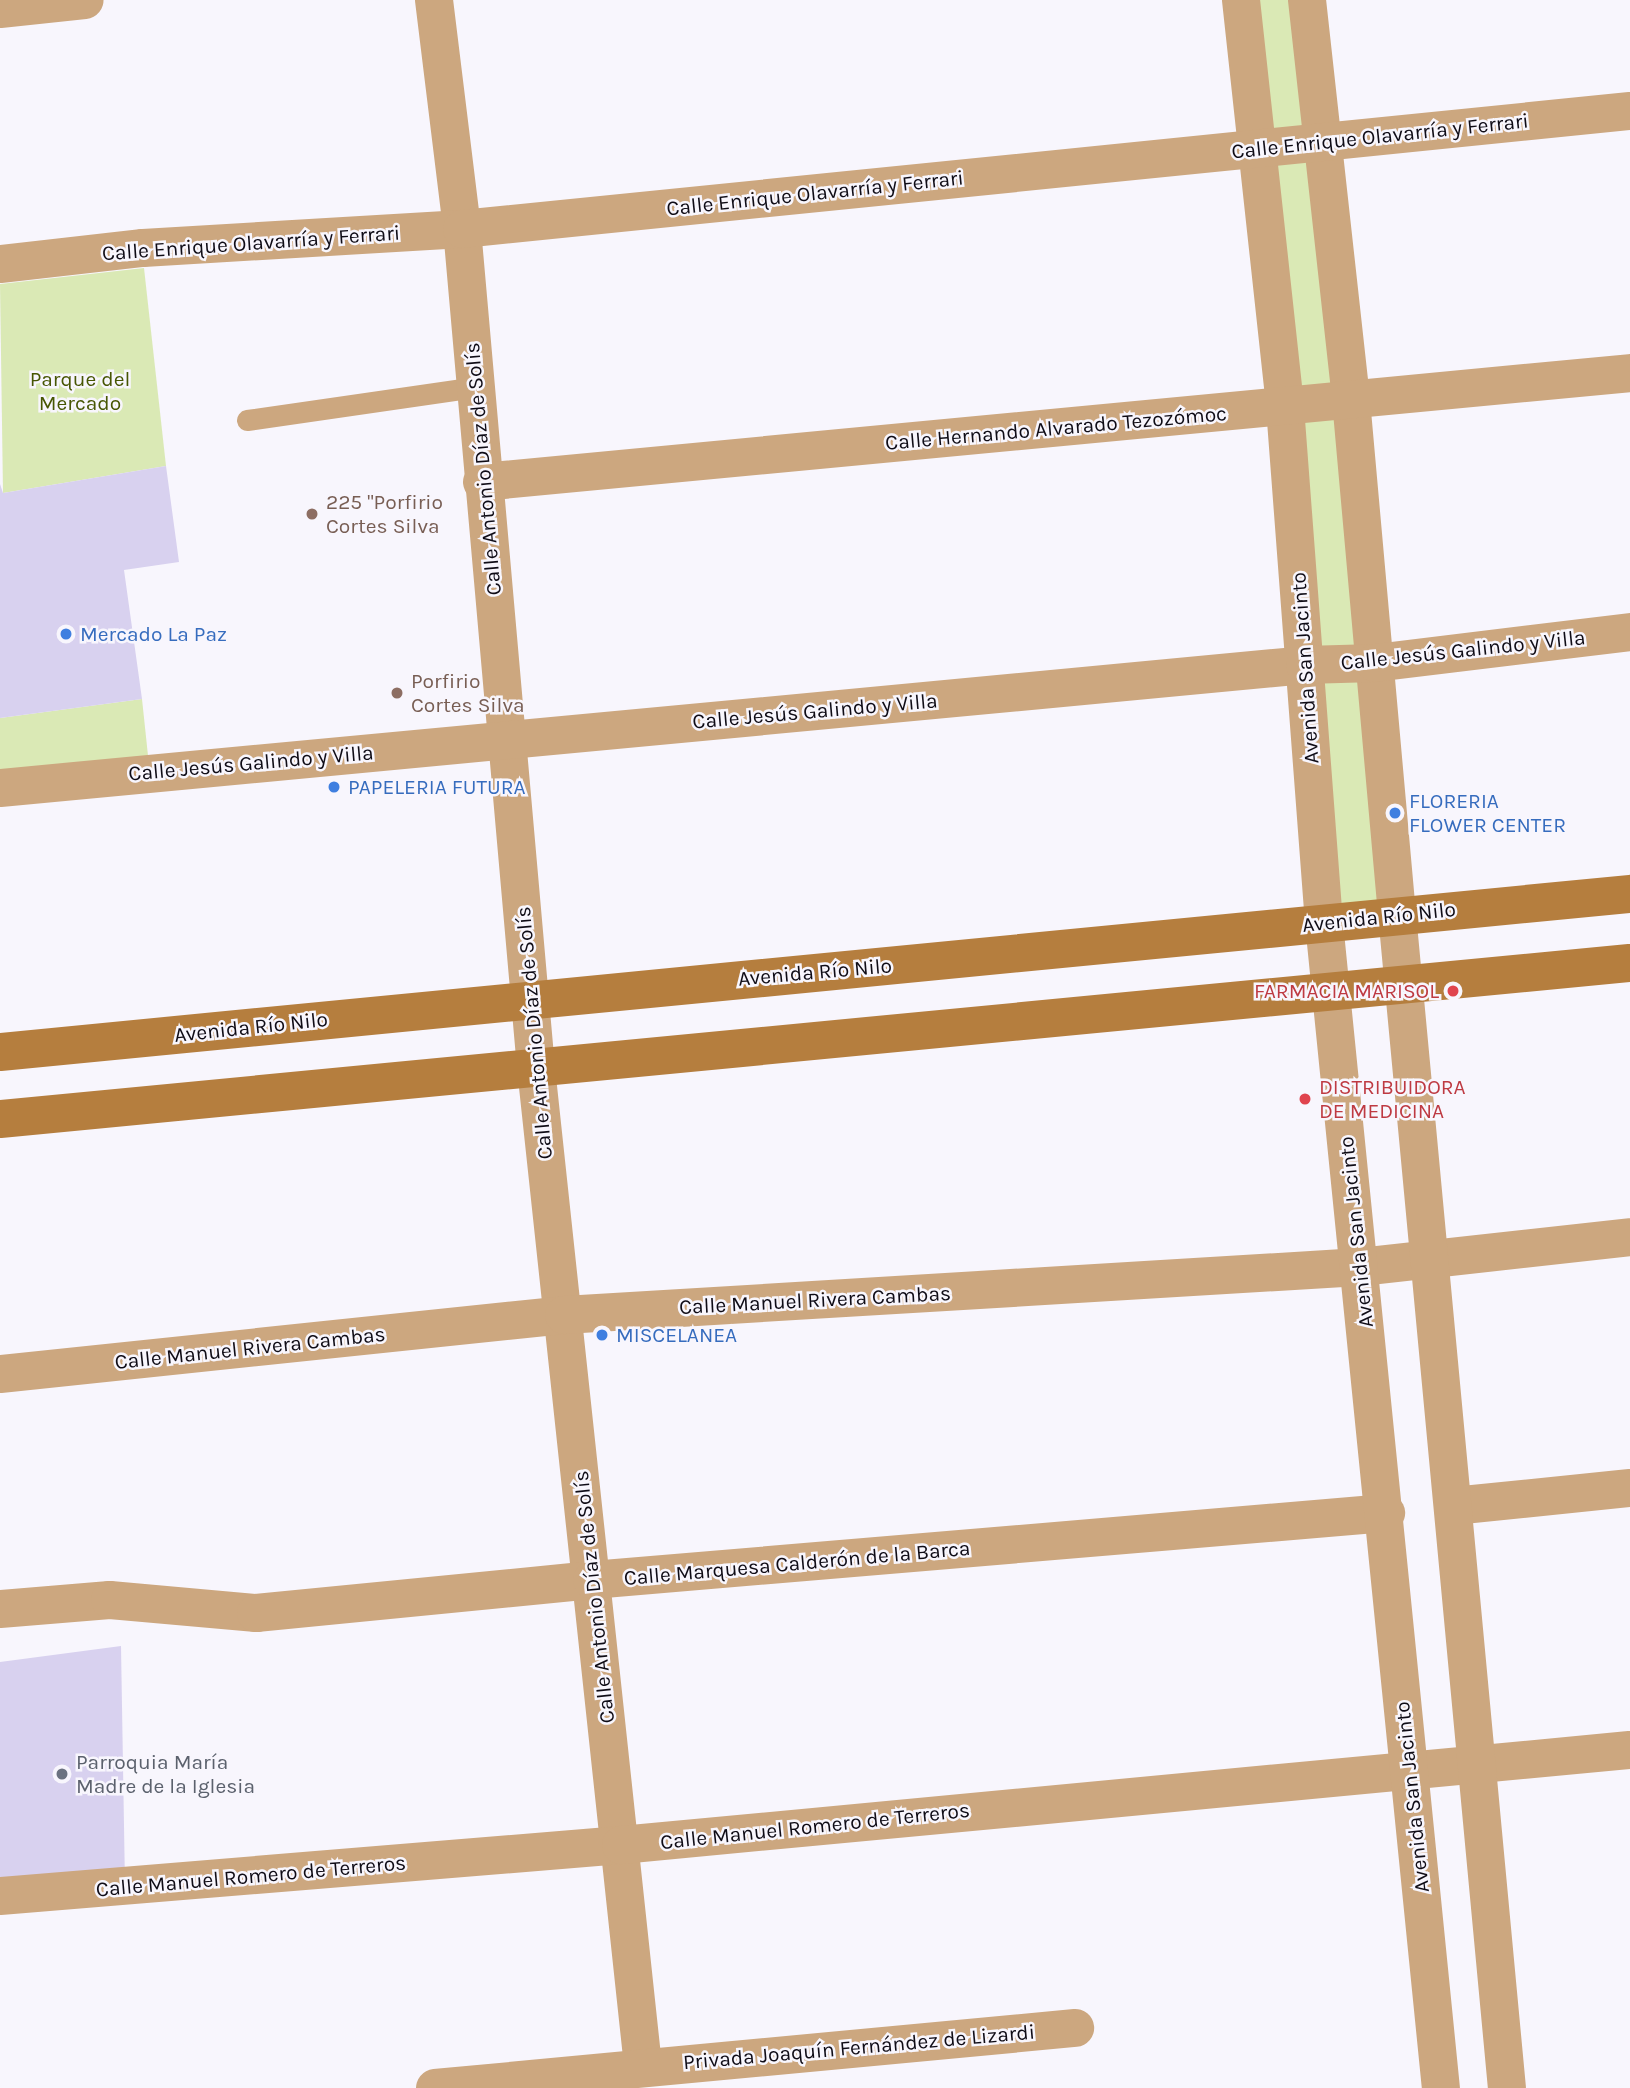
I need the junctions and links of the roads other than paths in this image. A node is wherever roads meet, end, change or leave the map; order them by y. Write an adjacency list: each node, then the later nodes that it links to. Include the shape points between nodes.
1 (85, 0): 5 (street)
2 (434, 0): 9 (street, Calle Antonio Díaz de Solís)
3 (1241, 0): 8 (street, Avenida San Jacinto)
4 (1307, 0): 7 (street)
5 (0, 9)
6 (1630, 111): 7 (street, Calle Enrique Olavarría y Ferrari)
7 (1321, 142): 8 (street, Calle Enrique Olavarría y Ferrari); 13 (street)
8 (1256, 148): 9 (street, Calle Enrique Olavarría y Ferrari); 14 (street, Avenida San Jacinto)
9 (462, 229): 10 (street, Calle Enrique Olavarría y Ferrari, via 143,248); 12 (street, Calle Antonio Díaz de Solís)
10 (0, 264)
11 (1630, 373): 13 (street, Calle Hernando Alvarado Tezozómoc)
12 (475, 387): 15 (lane); 16 (street, Calle Antonio Díaz de Solís)
13 (1351, 400): 14 (street, Calle Hernando Alvarado Tezozómoc); 18 (street)
14 (1285, 407): 16 (street, Calle Hernando Alvarado Tezozómoc); 19 (street, Avenida San Jacinto)
15 (247, 420)
16 (482, 482): 20 (street, Calle Antonio Díaz de Solís)
17 (1630, 632): 18 (street, Calle Jesús Galindo y Villa)
18 (1375, 663): 19 (street, Calle Jesús Galindo y Villa); 23 (street)
19 (1305, 665): 20 (street, Calle Jesús Galindo y Villa); 24 (street, Avenida San Jacinto)
20 (509, 740): 21 (street, Calle Jesús Galindo y Villa); 28 (street, Calle Antonio Díaz de Solís)
21 (0, 788)
22 (1630, 894): 23 (main road, Avenida Río Nilo)
23 (1397, 914): 24 (main road, Avenida Río Nilo); 26 (street)
24 (1324, 923): 27 (street, Avenida San Jacinto); 28 (main road, Avenida Río Nilo)
25 (1630, 963): 26 (main road)
26 (1404, 986): 27 (main road); 33 (street)
27 (1331, 993): 30 (main road); 34 (street, Avenida San Jacinto)
28 (530, 999): 29 (main road, Avenida Río Nilo); 30 (street, Calle Antonio Díaz de Solís)
29 (0, 1052)
30 (536, 1068): 31 (main road); 35 (street, Calle Antonio Díaz de Solís)
31 (0, 1119)
32 (1630, 1237): 33 (street, Calle Manuel Rivera Cambas)
33 (1426, 1261): 34 (street, Calle Manuel Rivera Cambas); 38 (street)
34 (1360, 1267): 35 (street, Calle Manuel Rivera Cambas); 39 (street, Avenida San Jacinto)
35 (564, 1315): 36 (street, Calle Manuel Rivera Cambas); 40 (street, Calle Antonio Díaz de Solís)
36 (0, 1374)
37 (1630, 1488): 38 (street)
38 (1453, 1506): 43 (street)
39 (1386, 1513): 40 (street, Calle Marquesa Calderón de la Barca); 44 (street, Avenida San Jacinto)
40 (592, 1580): 41 (street, Calle Marquesa Calderón de la Barca, via 256,1613 110,1600); 45 (street, Calle Antonio Díaz de Solís)
41 (0, 1609)
42 (1630, 1750): 43 (street, Calle Manuel Romero de Terreros)
43 (1476, 1765): 44 (street, Calle Manuel Romero de Terreros); 51 (street)
44 (1409, 1769): 45 (street, Calle Manuel Romero de Terreros); 50 (street, Avenida San Jacinto)
45 (621, 1845): 46 (street, Calle Manuel Romero de Terreros); 48 (street, Calle Antonio Díaz de Solís)
46 (0, 1896)
47 (1075, 2028): 48 (street, Privada Joaquín Fernández de Lizardi)
48 (643, 2066): 49 (street, Privada Joaquín Fernández de Lizardi)
49 (435, 2088)
50 (1441, 2088)
51 (1507, 2088)

